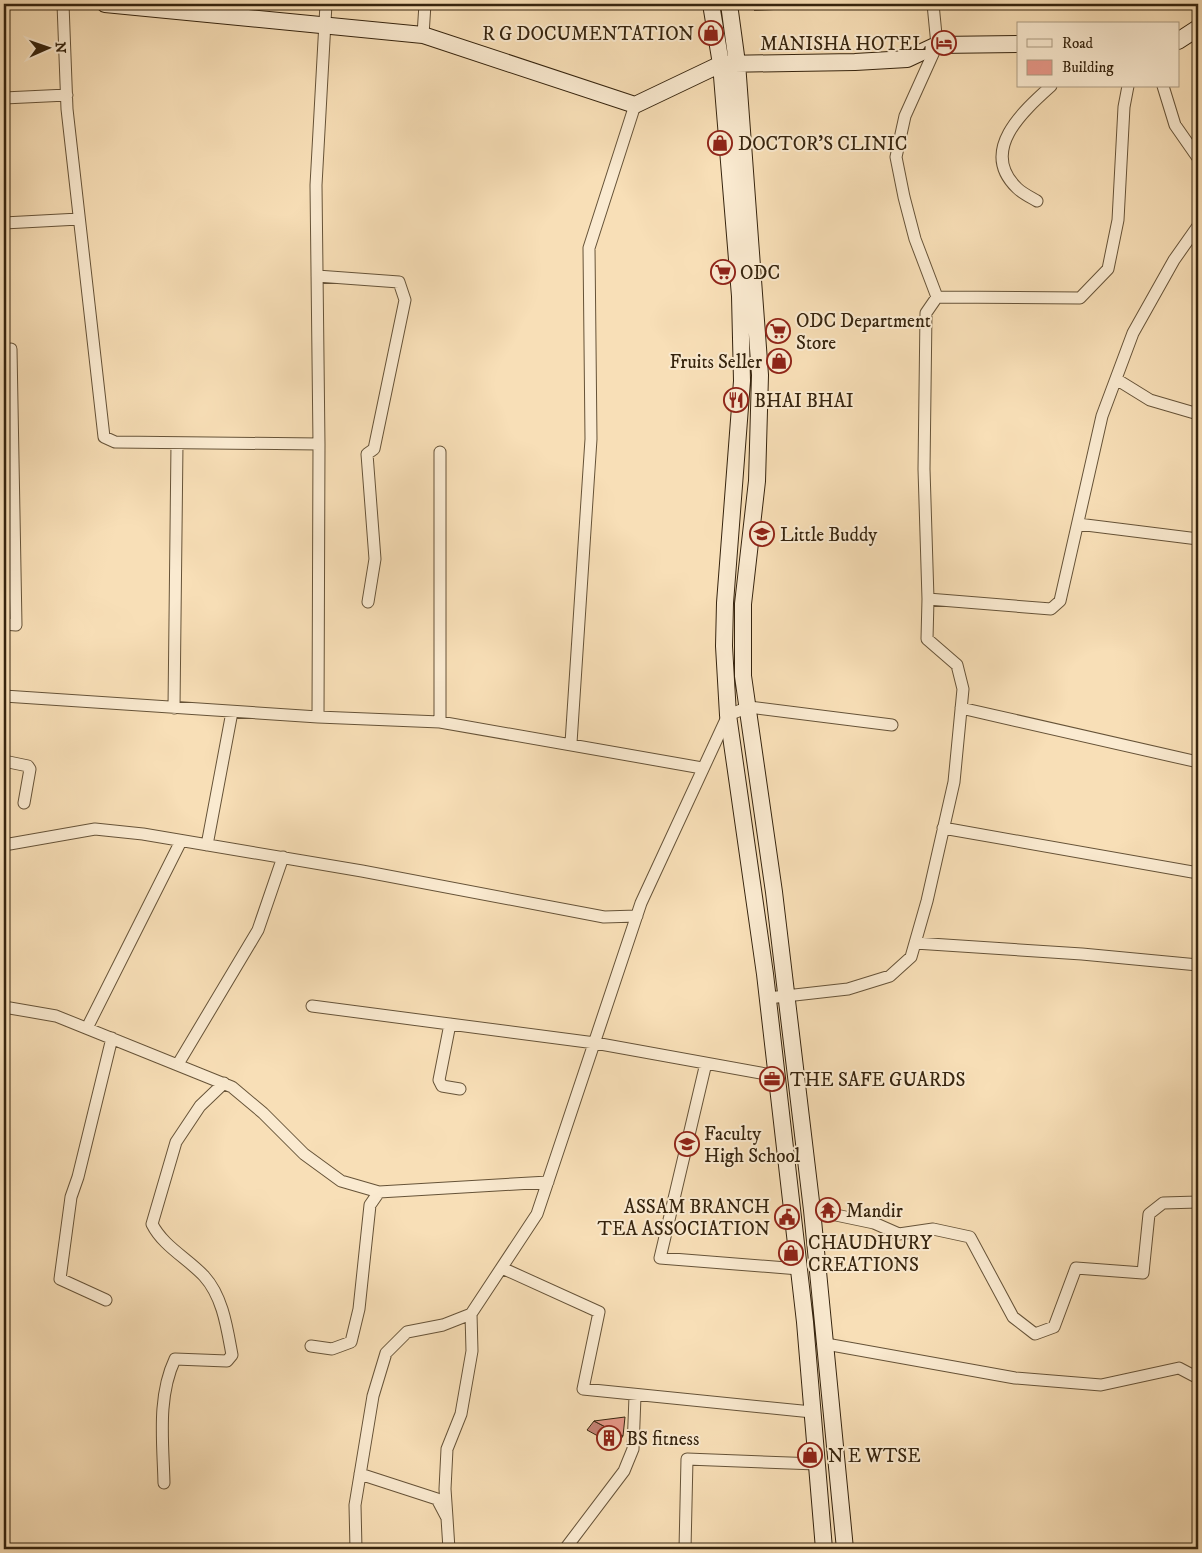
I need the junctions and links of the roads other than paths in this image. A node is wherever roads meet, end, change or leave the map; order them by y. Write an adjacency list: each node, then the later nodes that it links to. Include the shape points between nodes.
1 (63, 4): 20 (street)
2 (105, 4): 8 (main road)
3 (326, 4): 9 (street)
4 (425, 4): 11 (street)
5 (711, 4): 16 (main road)
6 (729, 4): 15 (main road)
7 (933, 4): 14 (street)
8 (152, 6): 9 (main road)
9 (326, 25): 11 (main road); 28 (street, via 316,185)
10 (1198, 28): 12 (main road)
11 (424, 35): 22 (main road)
12 (1180, 41)
13 (1017, 44): 14 (main road)
14 (937, 45): 15 (main road, via 907,59); 29 (street, via 905,116 896,156 915,239)
15 (737, 63): 16 (main road); 42 (main road, via 760,375 756,481 743,604 743,676)
16 (720, 64): 22 (main road); 46 (main road, via 740,296 742,381 725,603)
17 (1049, 88): 24 (street, via 1016,119 1004,144 1002,168 1017,189)
18 (1128, 88): 29 (street, via 1118,220 1108,269 1080,298)
19 (1164, 88): 23 (street, via 1175,125)
20 (67, 94): 21 (street); 25 (street)
21 (4, 98)
22 (635, 105): 50 (street, via 589,248 592,439)
23 (1198, 158)
24 (1037, 201)
25 (79, 219): 26 (street); 33 (street, via 104,437 115,442)
26 (4, 222)
27 (1198, 226): 31 (street, via 1174,260 1133,334)
28 (317, 276): 34 (street); 39 (street, via 399,282 405,300 374,449 367,454 375,559)
29 (937, 297): 38 (street, via 926,313 924,469)
30 (11, 349): 40 (street, via 16,625)
31 (1116, 379): 32 (street, via 1150,400); 36 (street, via 1102,416)
32 (1198, 414)
33 (177, 444): 34 (street); 43 (street)
34 (319, 444): 47 (street)
35 (440, 452): 48 (street)
36 (1078, 524): 37 (street); 38 (street, via 1060,601 1051,609)
37 (1198, 539)
38 (928, 599): 44 (street, via 927,639 957,665 963,689)
39 (368, 602)
40 (4, 624)
41 (4, 696): 43 (street)
42 (749, 707): 46 (street); 49 (street); 64 (main road, via 751,743)
43 (174, 708): 45 (street)
44 (961, 708): 52 (street); 55 (street, via 954,782)
45 (232, 712): 47 (street); 58 (street)
46 (728, 715): 53 (street); 65 (main road)
47 (318, 717): 48 (street)
48 (440, 722): 50 (street)
49 (892, 725)
50 (571, 744): 53 (street)
51 (4, 761): 54 (street, via 30,769)
52 (1198, 762)
53 (702, 768): 61 (street)
54 (24, 803)
55 (944, 828): 60 (street); 62 (street)
56 (181, 841): 57 (street, via 95,829); 58 (street); 69 (street)
57 (4, 845)
58 (207, 845): 59 (street)
59 (283, 857): 61 (street, via 604,917); 73 (street, via 258,930)
60 (1198, 873)
61 (637, 916): 71 (street)
62 (915, 943): 63 (street); 64 (street, via 911,957 890,976 848,989)
63 (1198, 965)
64 (786, 996): 65 (street); 80 (main road)
65 (768, 998): 74 (main road)
66 (312, 1006): 68 (street)
67 (4, 1007): 69 (street, via 56,1016)
68 (450, 1024): 71 (street); 76 (street, via 438,1080 442,1086)
69 (87, 1028): 70 (street)
70 (112, 1038): 73 (street); 83 (street, via 71,1197 60,1279)
71 (595, 1043): 72 (street); 77 (street)
72 (706, 1063): 74 (street); 82 (street, via 660,1258)
73 (178, 1064): 75 (street)
74 (777, 1076): 82 (main road)
75 (224, 1084): 78 (street, via 264,1113 304,1154 342,1181); 92 (street, via 200,1106 176,1142 152,1224 157,1235 203,1275 217,1293 232,1355 228,1362 175,1359 162,1410)
76 (460, 1089)
77 (548, 1182): 78 (street); 81 (street, via 537,1214)
78 (379, 1192): 86 (street, via 370,1205 351,1342 332,1349)
79 (1198, 1202): 80 (street, via 1163,1203 1149,1214 1143,1273 1076,1268 1054,1328 1035,1334 1013,1317 970,1237 933,1229 899,1234 874,1223)
80 (812, 1210): 85 (main road)
81 (502, 1268): 84 (street); 88 (street, via 599,1312 583,1389)
82 (799, 1268): 89 (main road)
83 (106, 1300)
84 (471, 1314): 91 (street, via 443,1325 407,1332 386,1353 373,1396); 93 (street, via 472,1351 461,1414 447,1449)
85 (826, 1344): 87 (street, via 1015,1378 1101,1385 1179,1368); 99 (main road)
86 (311, 1346)
87 (1198, 1378)
88 (635, 1396): 89 (street); 96 (street, via 633,1449 624,1472)
89 (812, 1412): 90 (main road)
90 (817, 1464): 97 (street, via 687,1459); 98 (main road)
91 (360, 1474): 93 (street, via 437,1499); 94 (street, via 355,1505)
92 (164, 1483)
93 (447, 1518): 95 (street)
94 (356, 1549)
95 (449, 1549)
96 (565, 1549)
97 (685, 1549)
98 (824, 1549)
99 (844, 1549)

